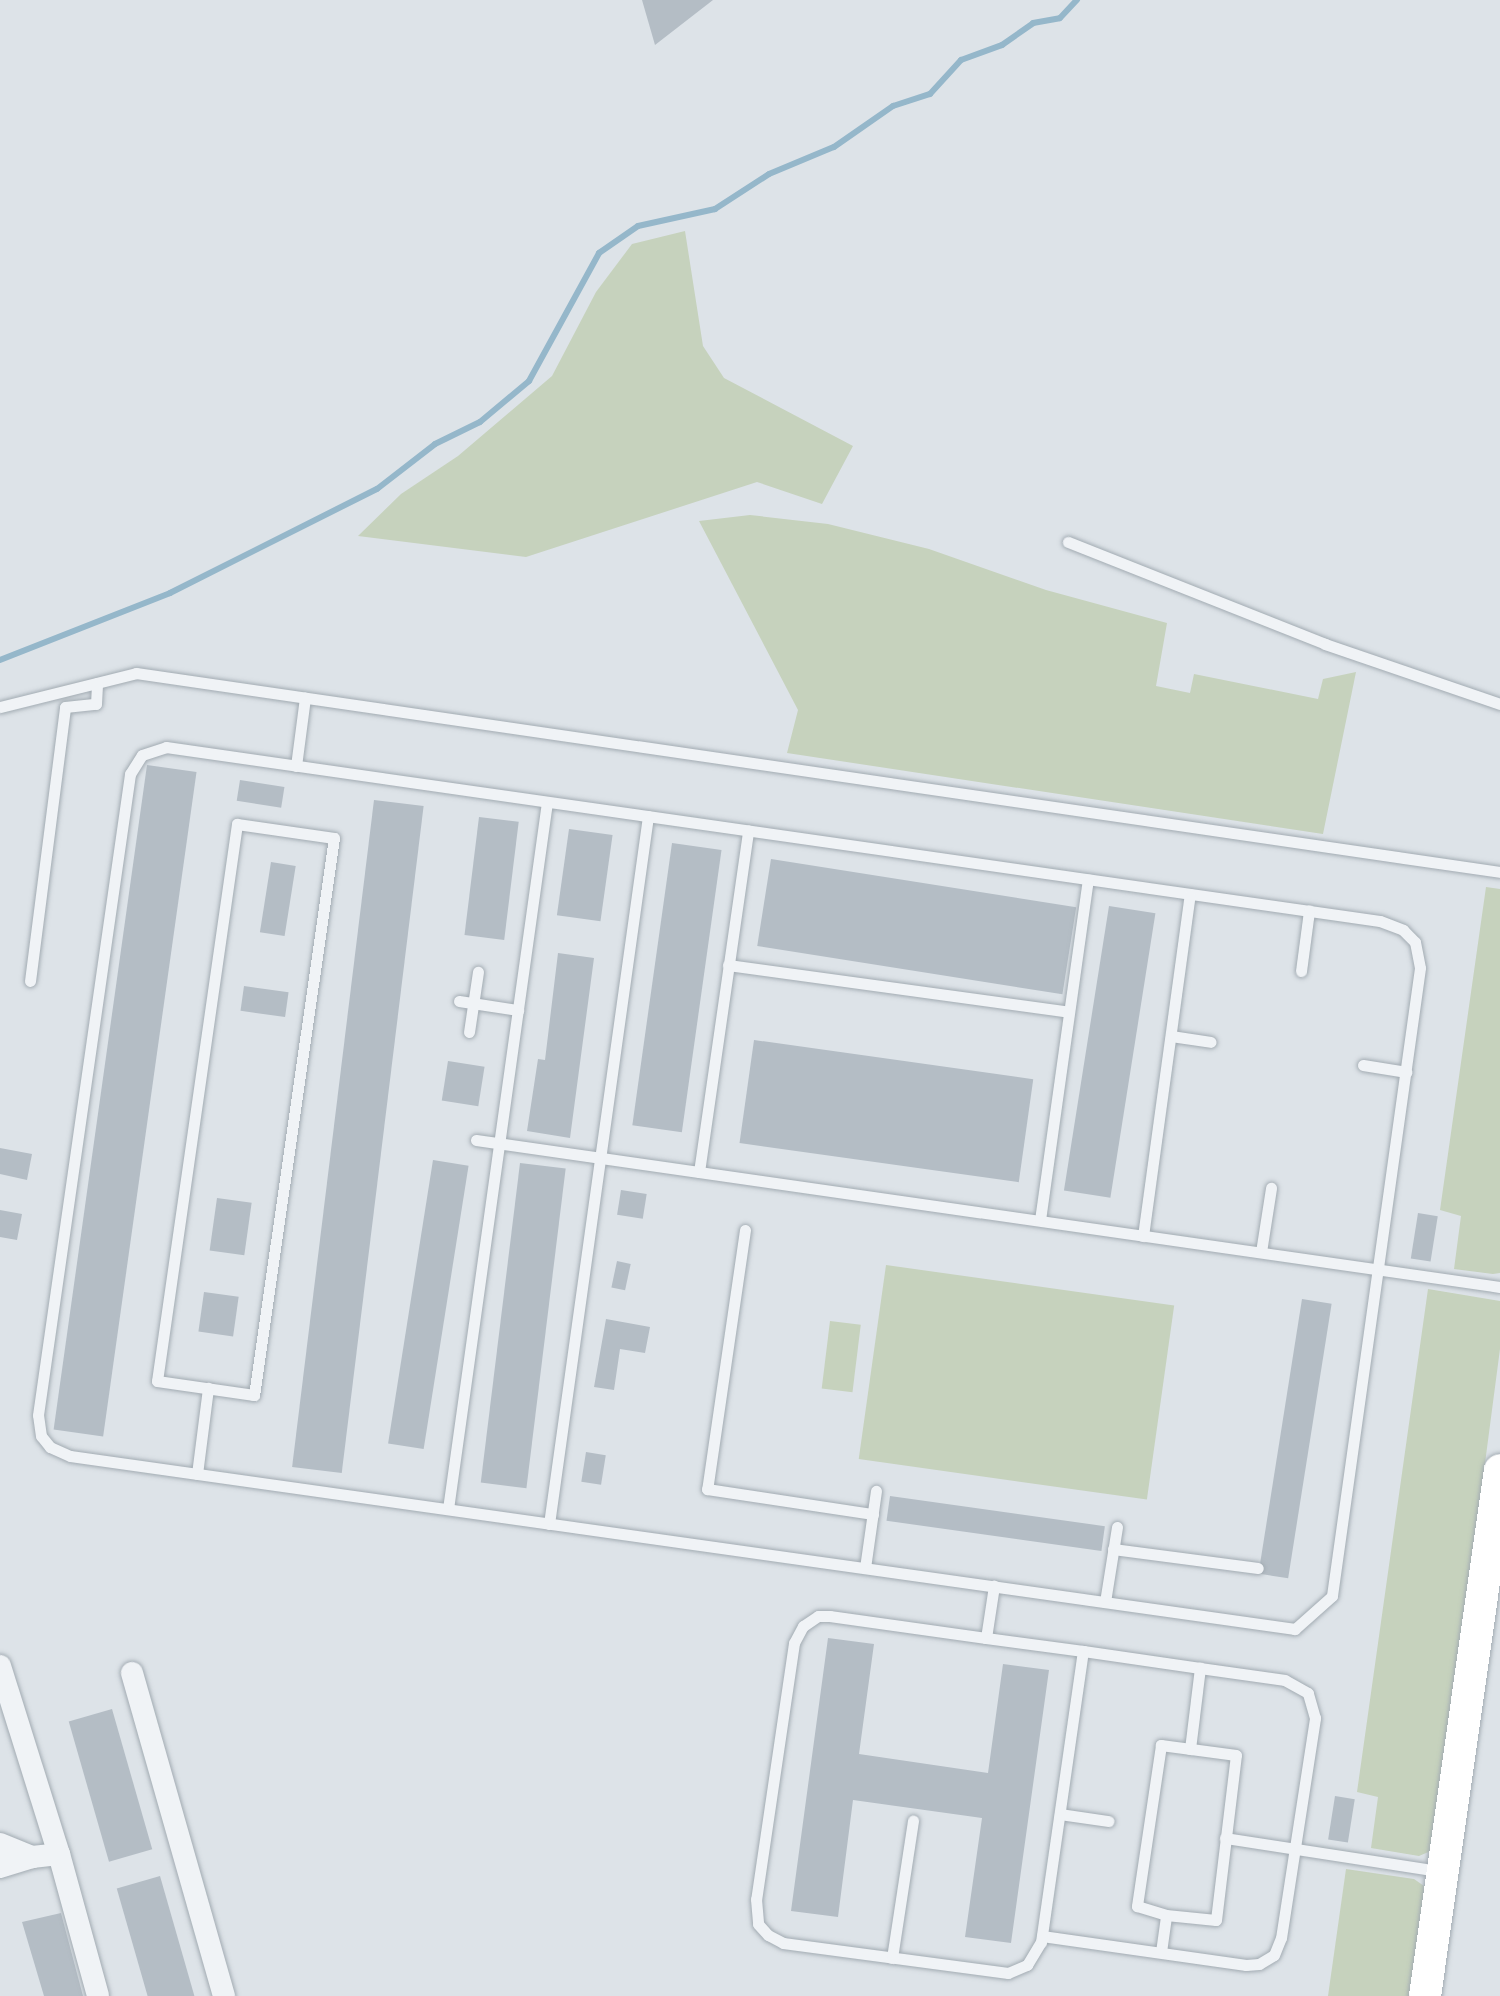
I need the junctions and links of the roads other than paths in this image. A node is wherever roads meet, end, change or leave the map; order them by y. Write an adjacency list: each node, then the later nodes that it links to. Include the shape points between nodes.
1 (1068, 542): 4 (lane, via 1325,644)
2 (97, 683): 3 (lane, via 136,673); 5 (lane); 17 (lane, via 96,704 65,707)
3 (305, 698): 6 (lane); 10 (lane)
4 (1500, 704)
5 (0, 707)
6 (296, 766): 7 (lane); 40 (lane, via 166,747 147,751 132,768 38,1415 41,1436 63,1454)
7 (547, 802): 8 (lane); 20 (lane)
8 (648, 816): 9 (lane); 29 (lane)
9 (748, 830): 11 (lane); 14 (lane)
10 (1500, 872)
11 (1088, 879): 12 (lane); 21 (lane)
12 (1190, 894): 13 (lane); 23 (lane)
13 (1309, 911): 15 (lane); 26 (lane, via 1388,923 1415,942 1420,968)
14 (728, 965): 21 (lane); 30 (lane)
15 (1301, 971)
16 (478, 972): 19 (lane)
17 (30, 981)
18 (459, 1001): 19 (lane)
19 (473, 1003): 20 (lane); 22 (lane)
20 (518, 1010): 28 (lane)
21 (1069, 1012): 32 (lane)
22 (469, 1032)
23 (1171, 1036): 24 (lane); 34 (lane)
24 (1211, 1042)
25 (1363, 1065): 26 (lane)
26 (1406, 1072): 36 (lane)
27 (476, 1140): 28 (lane)
28 (499, 1143): 29 (lane); 42 (lane)
29 (601, 1158): 30 (lane); 44 (lane)
30 (699, 1172): 32 (lane)
31 (1271, 1188): 35 (lane)
32 (1040, 1220): 34 (lane)
33 (745, 1230): 43 (lane, via 707,1489)
34 (1143, 1236): 35 (lane)
35 (1261, 1252): 36 (lane)
36 (1378, 1269): 37 (lane); 50 (lane, via 1332,1596 1295,1629)
37 (1500, 1287)
38 (208, 1388): 38 (lane, via 254,1395 334,838 237,824 157,1381); 40 (lane)
39 (1500, 1470): 66 (main road)
40 (197, 1474): 42 (lane)
41 (876, 1491): 43 (lane)
42 (448, 1509): 44 (lane)
43 (873, 1514): 47 (lane)
44 (549, 1524): 47 (lane)
45 (1117, 1527): 46 (lane)
46 (1113, 1549): 48 (lane); 50 (lane)
47 (865, 1568): 49 (lane)
48 (1258, 1568)
49 (994, 1586): 50 (lane); 51 (lane)
50 (1105, 1602)
51 (986, 1638): 52 (lane); 70 (lane, via 824,1615 808,1622 794,1643 756,1899 758,1924 783,1943)
52 (1083, 1651): 54 (lane); 57 (lane)
53 (0, 1666): 63 (street)
54 (1200, 1668): 56 (lane); 62 (lane, via 1291,1682 1311,1698 1315,1718)
55 (132, 1673): 72 (street)
56 (1190, 1749): 60 (lane, via 1236,1755); 67 (lane, via 1161,1745 1137,1906)
57 (1060, 1814): 59 (lane); 68 (lane)
58 (913, 1821): 70 (lane)
59 (1108, 1821)
60 (1225, 1838): 62 (lane); 67 (lane, via 1216,1920)
61 (0, 1844): 64 (street)
62 (1295, 1848): 66 (lane); 69 (lane, via 1281,1938 1269,1959 1252,1965)
63 (59, 1854): 64 (street); 71 (street)
64 (32, 1857): 65 (street)
65 (0, 1867)
66 (1444, 1872): 73 (main road)
67 (1166, 1915): 69 (lane)
68 (1042, 1936): 69 (lane); 70 (lane, via 1027,1965 1008,1973)
69 (1161, 1952)
70 (892, 1958)
71 (98, 1996)
72 (224, 1996)
73 (1425, 1996)

